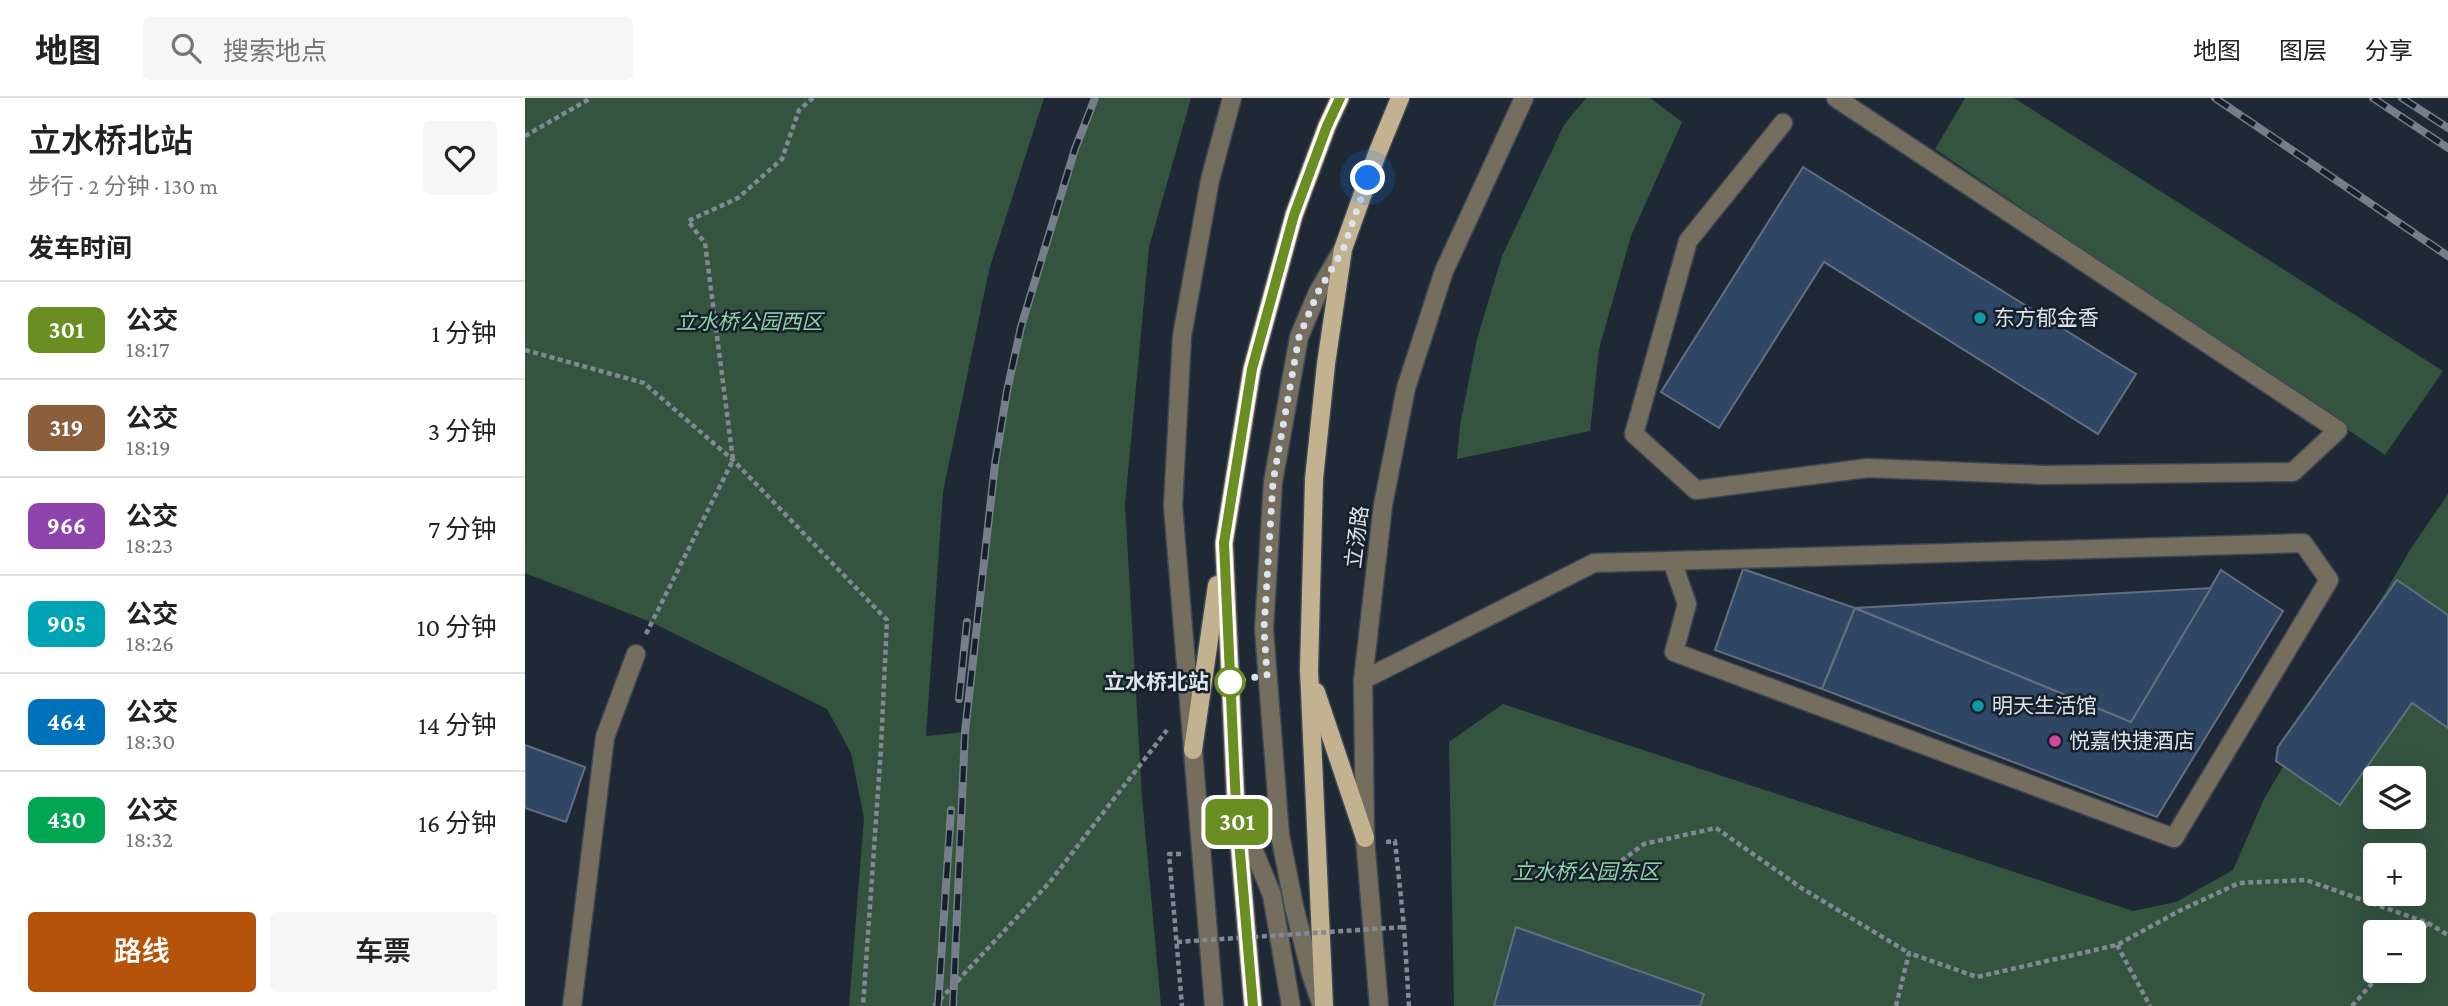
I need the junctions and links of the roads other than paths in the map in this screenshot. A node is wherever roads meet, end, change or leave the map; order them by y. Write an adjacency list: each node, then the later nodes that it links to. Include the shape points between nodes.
1 (1232, 98): 13 (street, via 1210,180 1182,336 1173,506)
2 (1340, 98): 8 (main road, via 1294,215 1252,369)
3 (1400, 98): 7 (main road, 立汤路)
4 (1524, 98): 12 (street, 立汤路, via 1444,271 1406,387 1383,505)
5 (1836, 98): 6 (street, via 2337,430 2293,472 2045,475 1868,468 1696,490 1634,434 1688,241)
6 (1783, 123)
7 (1343, 250): 11 (main road, 立汤路, via 1314,479); 20 (street, via 1299,337 1273,482 1264,629 1280,835 1311,974)
8 (1224, 543): 13 (main road); 14 (main road)
9 (1672, 561): 9 (street, via 1687,604 1674,652 2174,838 2329,580 2303,543); 12 (street, via 1594,564)
10 (636, 654): 16 (street, via 604,737)
11 (1309, 670): 15 (main road); 20 (main road, 立汤路)
12 (1363, 680): 15 (street, 立汤路)
13 (1193, 750): 17 (street)
14 (1236, 806): 18 (main road); 19 (street, via 1272,895)
15 (1365, 838): 21 (street, 立汤路)
16 (572, 1006)
17 (1214, 1006)
18 (1253, 1006)
19 (1291, 1006)
20 (1323, 1006)
21 (1379, 1006)

